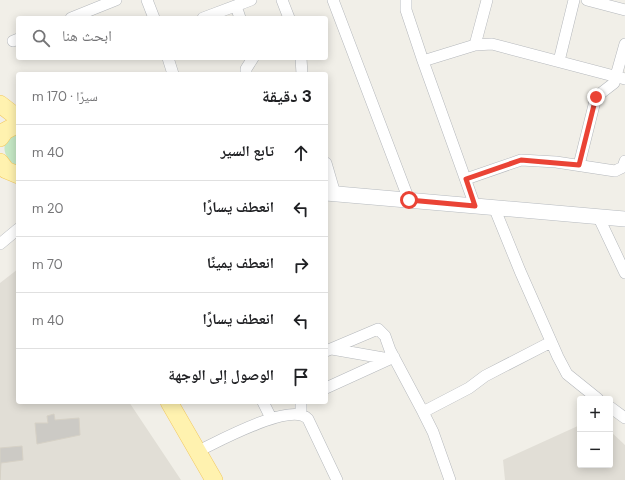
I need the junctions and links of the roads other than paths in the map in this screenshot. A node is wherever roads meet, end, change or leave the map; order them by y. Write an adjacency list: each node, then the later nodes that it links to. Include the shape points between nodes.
1 (116, 0): 12 (street)
2 (147, 0): 13 (street)
3 (251, 0): 10 (street)
4 (282, 0): 16 (street)
5 (333, 0): 37 (street)
6 (406, 0): 22 (street, via 406,10)
7 (487, 0): 18 (street)
8 (574, 0): 23 (street)
9 (587, 0): 11 (street)
10 (236, 6): 14 (street); 15 (street)
11 (625, 10)
12 (76, 16)
13 (153, 16)
14 (208, 16)
15 (239, 16)
16 (288, 16)
17 (625, 44): 27 (street)
18 (475, 45): 22 (street); 23 (street, via 492,44)
19 (169, 60): 24 (street)
20 (252, 60): 25 (street)
21 (301, 60): 26 (street)
22 (423, 61): 35 (street)
23 (559, 61): 27 (street)
24 (172, 72)
25 (246, 72)
26 (302, 72)
27 (621, 78): 33 (street, via 596,97)
28 (0, 104): 29 (main road)
29 (16, 116)
30 (16, 125): 31 (main road, via 5,131)
31 (0, 138)
32 (625, 161): 33 (street, via 623,167 614,171)
33 (579, 165): 35 (street, via 521,160)
34 (328, 175): 36 (street)
35 (466, 179): 38 (street)
36 (331, 194): 37 (street)
37 (409, 200): 38 (street)
38 (475, 206): 39 (street)
39 (494, 207): 40 (street); 45 (street)
40 (598, 216): 41 (street); 44 (street)
41 (625, 219)
42 (16, 231): 43 (street)
43 (0, 244)
44 (625, 274)
45 (552, 342): 49 (street, via 567,374); 54 (street, via 485,376 469,388)
46 (329, 350): 47 (street); 47 (street, via 378,329 385,336)
47 (392, 358): 48 (street); 54 (street)
48 (328, 387)
49 (594, 396)
50 (170, 404): 58 (main road)
51 (264, 404): 56 (street)
52 (301, 404): 55 (street)
53 (613, 409): 57 (street)
54 (423, 412): 61 (street)
55 (301, 414): 56 (street); 60 (street, via 308,419)
56 (270, 418): 58 (street)
57 (625, 418)
58 (198, 451): 59 (main road)
59 (214, 480)
60 (337, 480)
61 (450, 480)

